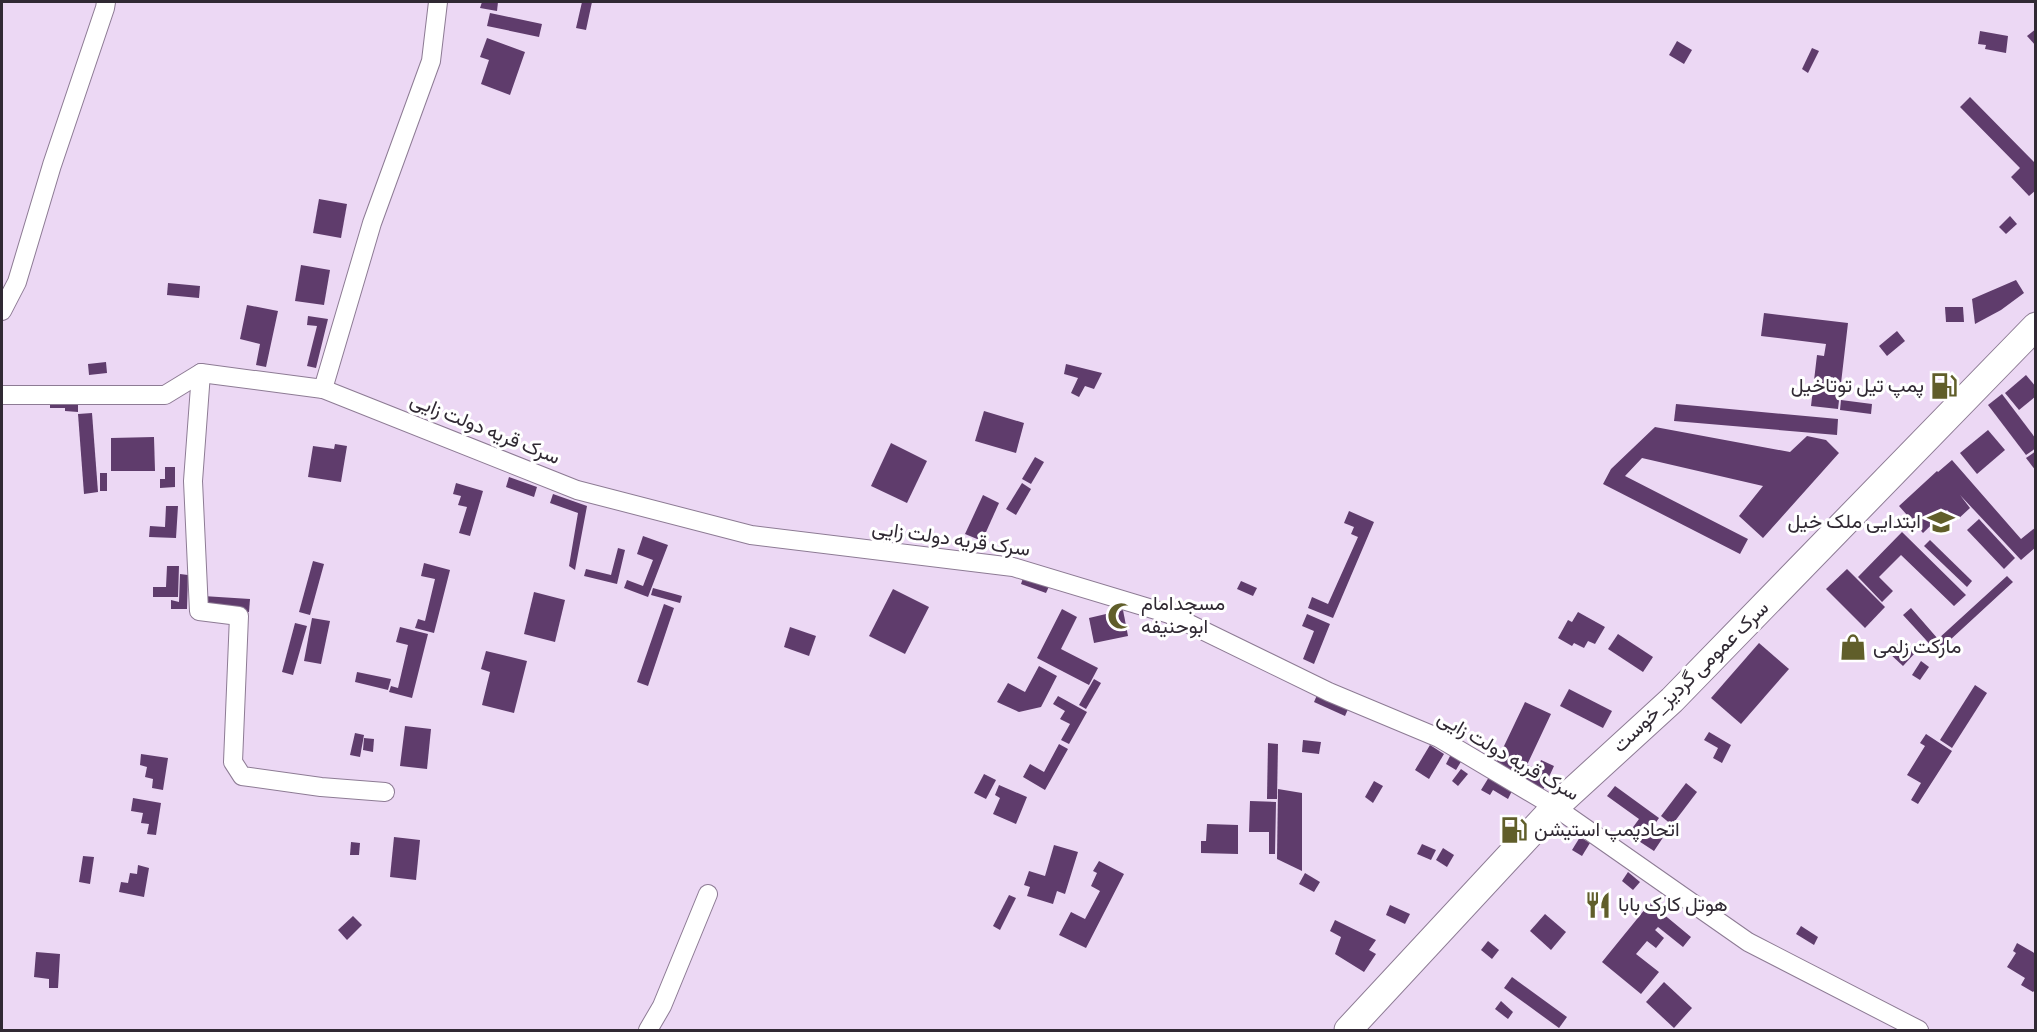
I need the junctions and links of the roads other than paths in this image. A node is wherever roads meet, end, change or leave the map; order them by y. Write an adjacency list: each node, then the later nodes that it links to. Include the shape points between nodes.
1 (106, 2): 3 (street, via 17,282)
2 (438, 2): 6 (street, via 431,61 372,223)
3 (2, 311)
4 (2036, 326): 9 (highway, سرک عمومی گردیز_خوست, via 1672,700)
5 (201, 373): 6 (street, سرک قریه دولت زایی); 7 (street, via 165,395); 8 (street, via 193,481 199,611 239,616 233,762 242,776)
6 (323, 389): 9 (street, سرک قریه دولت زایی, via 577,490 751,535 1013,567 1169,614 1329,692 1439,738)
7 (2, 395)
8 (385, 792)
9 (1555, 807): 12 (highway, سرک عمومی گردیز_خوست); 13 (street, سرک قریه دولت زایی, via 1748,942)
10 (708, 894): 11 (street, via 662,1006)
11 (648, 1030)
12 (1348, 1030)
13 (1919, 1030)

